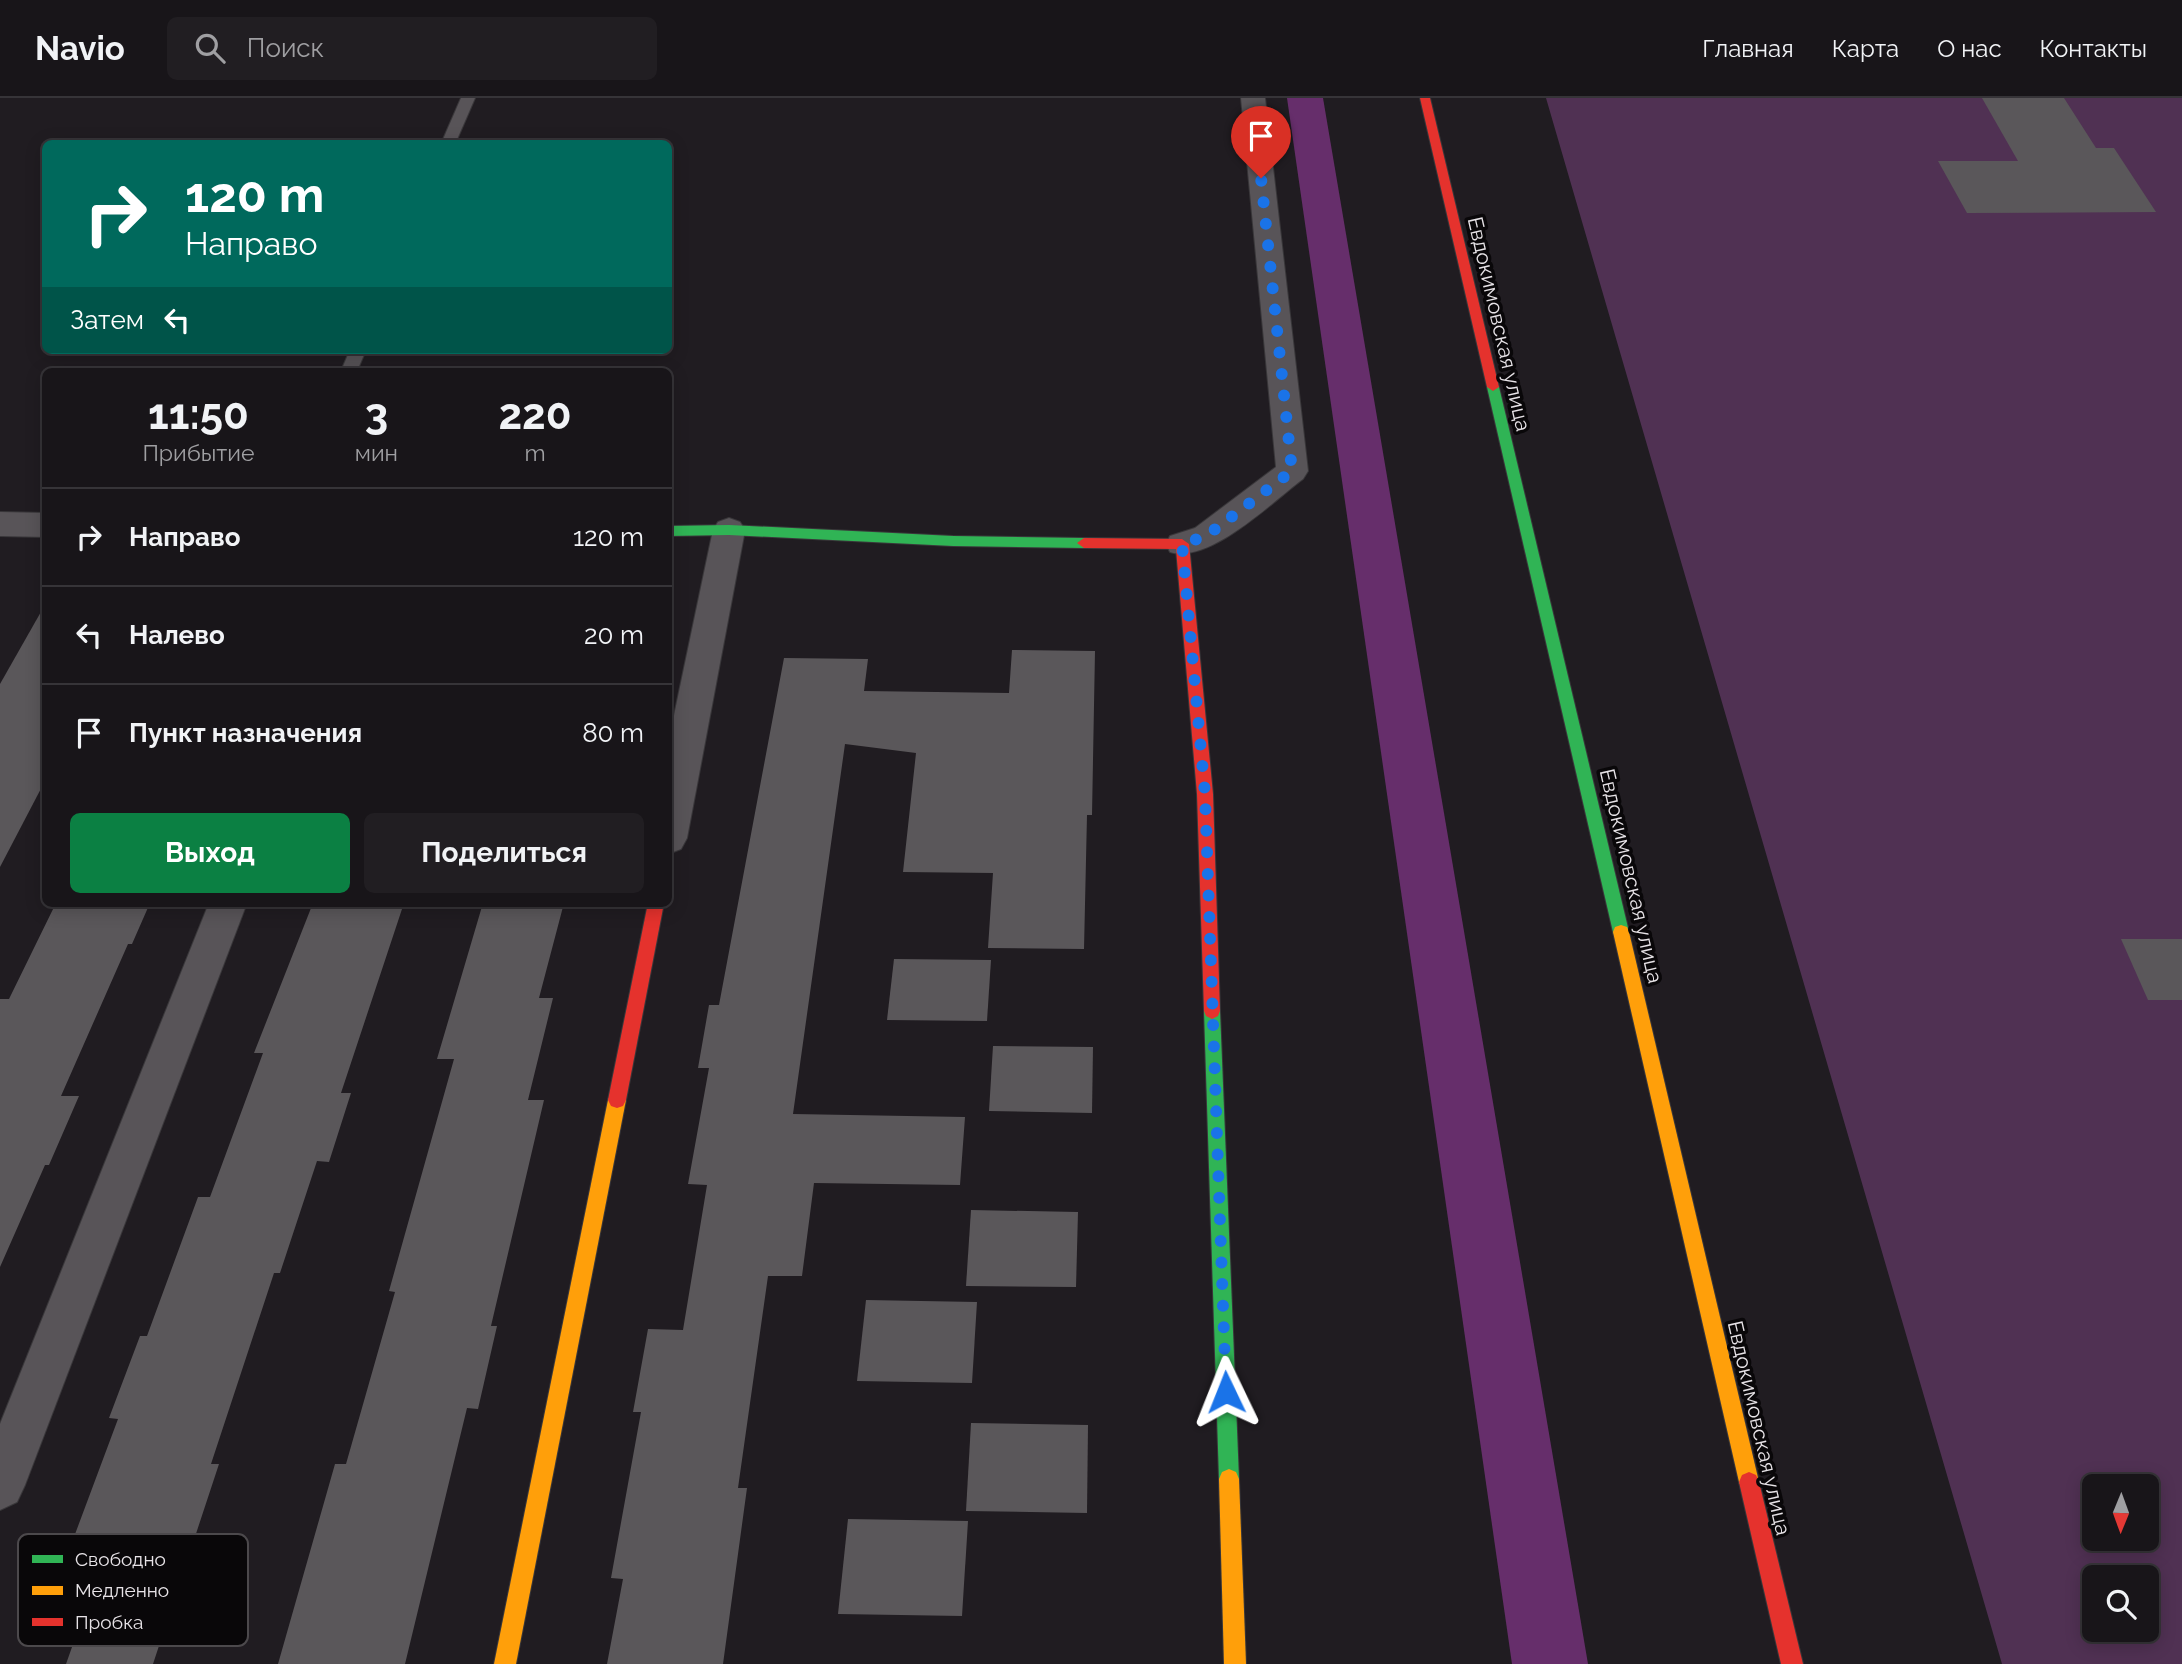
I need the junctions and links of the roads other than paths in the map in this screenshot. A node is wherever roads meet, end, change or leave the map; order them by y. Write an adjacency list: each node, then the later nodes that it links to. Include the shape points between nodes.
1 (468, 98): 4 (lane)
2 (1253, 98): 8 (street, via 1292,471 1206,536)
3 (1425, 98): 16 (street, Евдокимовская улица)
4 (450, 140)
5 (21, 524): 9 (street)
6 (729, 530): 7 (street); 8 (street, via 953,541); 10 (street)
7 (672, 531)
8 (1182, 544): 15 (street, via 1205,794)
9 (0, 554)
10 (672, 818)
11 (226, 907): 13 (street)
12 (655, 907): 14 (street)
13 (0, 1485)
14 (505, 1664)
15 (1235, 1664)
16 (1792, 1664)

